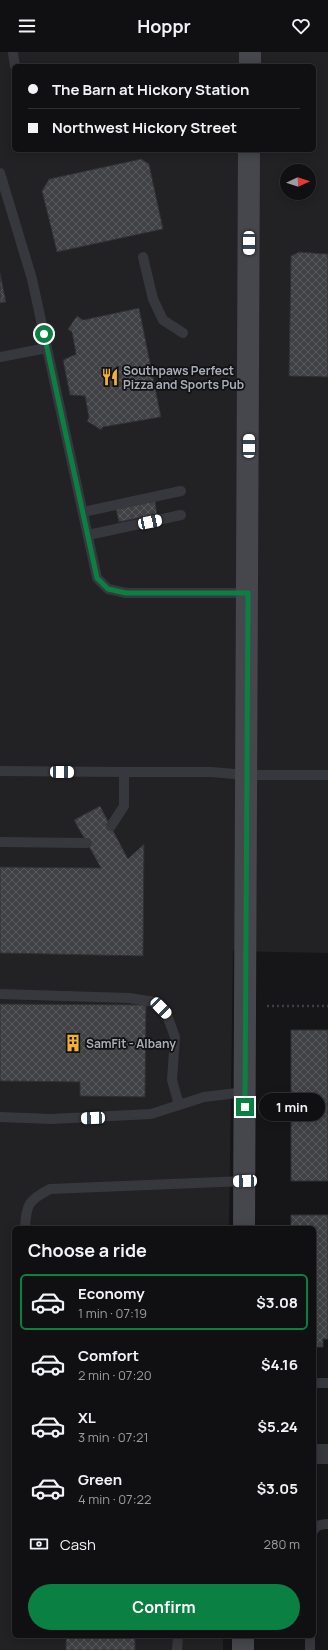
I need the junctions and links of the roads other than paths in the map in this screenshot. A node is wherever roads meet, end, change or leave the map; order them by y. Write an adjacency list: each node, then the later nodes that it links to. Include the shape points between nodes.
1 (250, 52): 4 (street)
2 (13, 53): 3 (lane)
3 (16, 64)
4 (250, 64)
5 (249, 152): 16 (street)
6 (0, 173): 7 (lane)
7 (3, 196): 10 (lane, via 32,279)
8 (143, 257): 9 (lane, via 153,299 163,320)
9 (183, 333)
10 (47, 348): 11 (lane); 13 (lane)
11 (0, 357)
12 (181, 491): 13 (lane)
13 (83, 512): 15 (lane)
14 (181, 515): 15 (lane)
15 (88, 535): 16 (lane, via 97,578 108,589 126,593)
16 (248, 593): 19 (street)
17 (0, 771): 18 (lane)
18 (124, 772): 19 (lane, via 211,772); 21 (lane, via 124,806)
19 (247, 775): 20 (lane); 25 (street)
20 (328, 775)
21 (111, 826)
22 (0, 842): 23 (lane)
23 (87, 843)
24 (0, 994): 26 (lane, via 129,998 155,1002 167,1015 175,1037 172,1080)
25 (245, 1092): 26 (lane, via 204,1097); 28 (street)
26 (179, 1105): 27 (lane, via 151,1114 115,1117)
27 (0, 1117)
28 (245, 1181): 29 (lane, via 50,1189 34,1197 26,1212); 30 (street)
29 (25, 1226)
30 (244, 1226)
31 (316, 1383): 32 (lane)
32 (328, 1383)
33 (316, 1454): 34 (street)
34 (328, 1454)
35 (328, 1524): 36 (lane)
36 (316, 1528)
37 (178, 1638): 40 (lane)
38 (243, 1638): 41 (street)
39 (310, 1638): 42 (lane)
40 (177, 1650)
41 (243, 1650)
42 (310, 1650)

